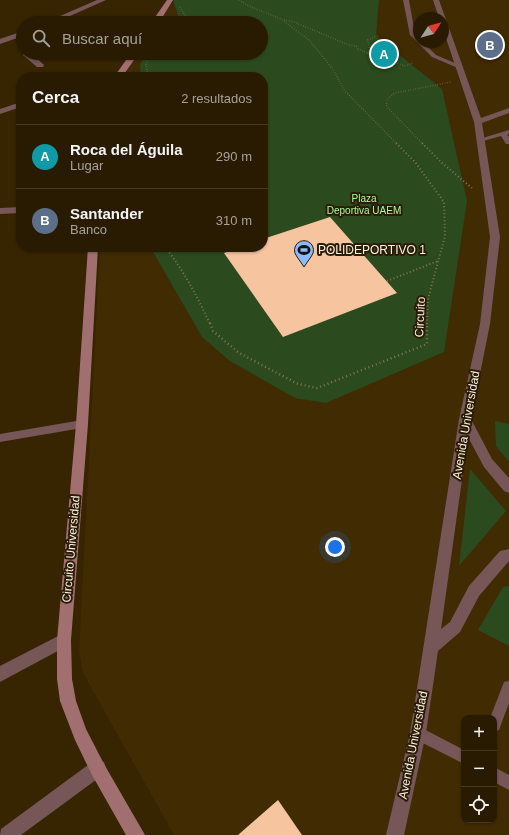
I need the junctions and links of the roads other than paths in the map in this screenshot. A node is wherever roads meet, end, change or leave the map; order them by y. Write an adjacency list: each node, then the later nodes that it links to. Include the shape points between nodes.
1 (103, 0): 6 (street)
2 (170, 0): 7 (street)
3 (406, 0): 8 (lane)
4 (436, 0): 5 (street, Avenida Universidad)
5 (441, 12)
6 (65, 16)
7 (160, 16)
8 (413, 35)
9 (449, 35): 16 (street, Avenida Universidad)
10 (0, 42): 11 (street)
11 (16, 45)
12 (426, 48): 16 (lane, via 434,56)
13 (34, 60): 15 (street)
14 (129, 60): 17 (street)
15 (40, 65)
16 (460, 67): 21 (street, Avenida Universidad)
17 (121, 72)
18 (16, 106): 20 (street)
19 (509, 110): 21 (street)
20 (0, 112)
21 (478, 122): 23 (street, Avenida Universidad)
22 (506, 133): 23 (lane); 24 (lane)
23 (480, 140): 28 (street, Avenida Universidad, via 495,237 485,324)
24 (509, 142)
25 (16, 210): 26 (street)
26 (0, 212)
27 (93, 252): 29 (street, Circuito Universidad)
28 (465, 419): 31 (street, via 488,463); 34 (street, Avenida Universidad)
29 (82, 424): 30 (lane); 33 (street, Circuito Universidad)
30 (0, 438)
31 (509, 487)
32 (509, 555): 34 (street, via 505,556 474,591 455,627)
33 (64, 640): 35 (street); 40 (street, Circuito Universidad, via 68,701 81,736)
34 (430, 648): 38 (street, Avenida Universidad)
35 (0, 674)
36 (509, 687): 37 (lane)
37 (497, 717)
38 (418, 733): 39 (lane); 45 (street, Avenida Universidad)
39 (461, 755)
40 (98, 768): 43 (street); 44 (street, Circuito Universidad)
41 (497, 776): 42 (lane)
42 (509, 783)
43 (7, 835)
44 (136, 835)
45 (395, 835)

